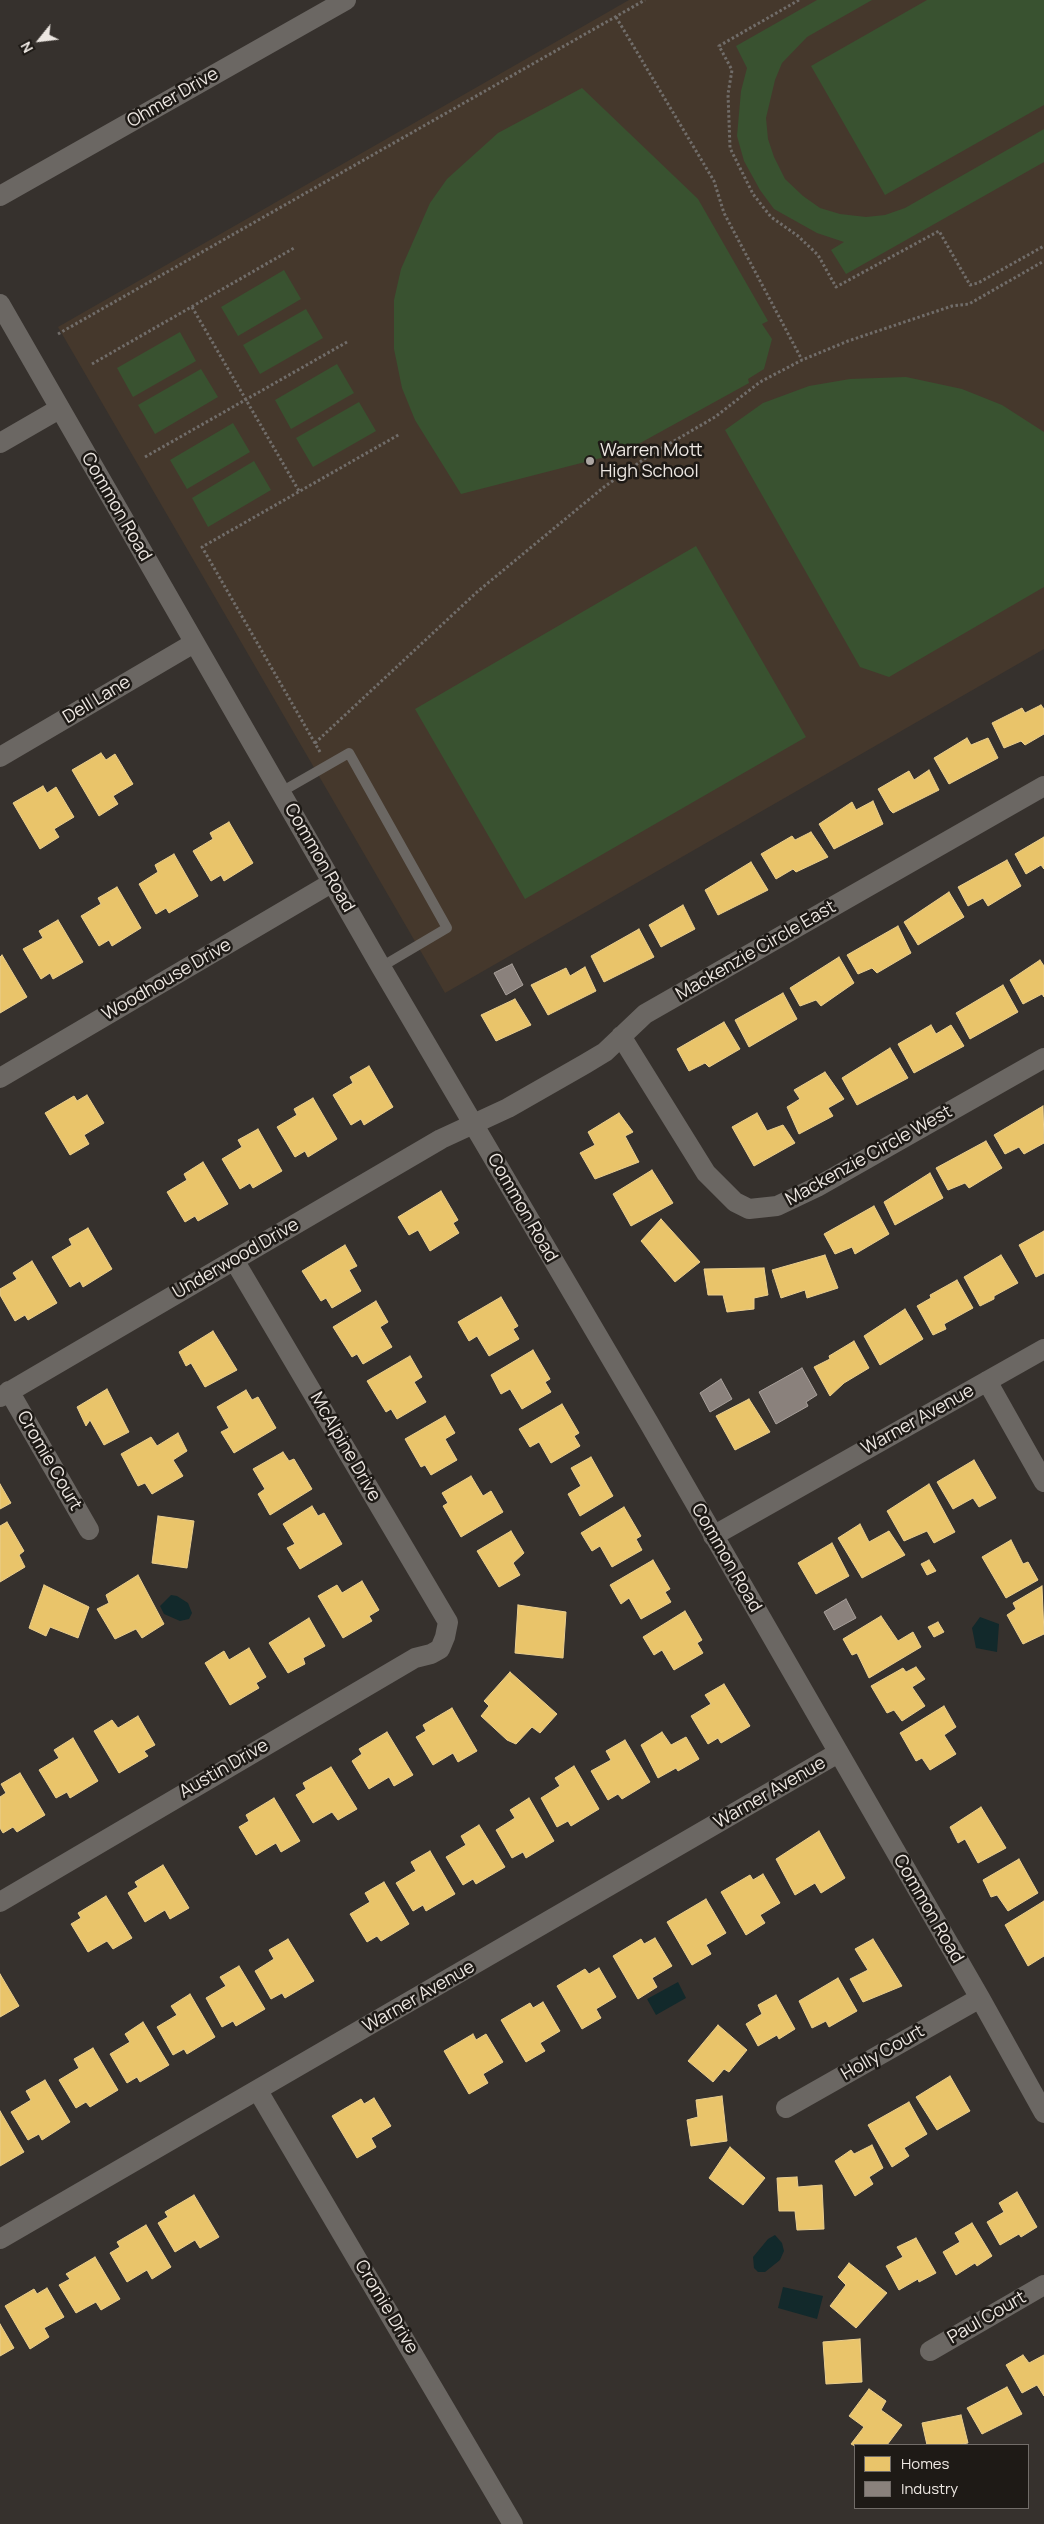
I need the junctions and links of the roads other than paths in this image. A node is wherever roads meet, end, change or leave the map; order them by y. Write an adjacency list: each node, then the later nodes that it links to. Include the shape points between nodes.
1 (346, 0): 2 (street, Ohmer Drive)
2 (0, 196)
3 (0, 304): 4 (street, Common Road)
4 (60, 409): 5 (street); 6 (street, Common Road)
5 (0, 443)
6 (194, 643): 7 (street, Dell Lane); 9 (street, Common Road)
7 (0, 757)
8 (1044, 786): 12 (street, Mackenzie Circle East, via 645,1014)
9 (281, 792): 10 (street, Common Road); 11 (lane, via 349,753 447,928)
10 (333, 882): 11 (street, Common Road); 14 (street, Woodhouse Drive)
11 (381, 966): 15 (street, Common Road)
12 (621, 1036): 13 (street, Mackenzie Circle West, via 706,1173 735,1202 749,1209 777,1206 817,1187); 15 (street, Mackenzie Circle East, via 605,1052 585,1064)
13 (1044, 1058)
14 (0, 1078)
15 (473, 1124): 16 (street, Underwood Drive, via 441,1139); 22 (street, Common Road)
16 (234, 1260): 19 (street, Underwood Drive); 23 (street, McAlpine Drive, via 448,1622)
17 (1044, 1349): 18 (street, Warner Avenue)
18 (987, 1381): 20 (street); 22 (street, Warner Avenue)
19 (4, 1394): 21 (street, Cromie Court)
20 (1044, 1482)
21 (89, 1530)
22 (714, 1536): 24 (street, Common Road)
23 (445, 1637): 25 (street, Austin Drive, via 440,1649 415,1658)
24 (838, 1753): 26 (street, Common Road); 27 (street, Warner Avenue)
25 (0, 1902)
26 (980, 1998): 28 (street, Holly Court); 29 (street, Common Road)
27 (258, 2091): 30 (street, Warner Avenue); 33 (street, Cromie Drive)
28 (786, 2108)
29 (1044, 2112)
30 (0, 2239)
31 (1044, 2285): 32 (street, Paul Court)
32 (930, 2351)
33 (513, 2524)

